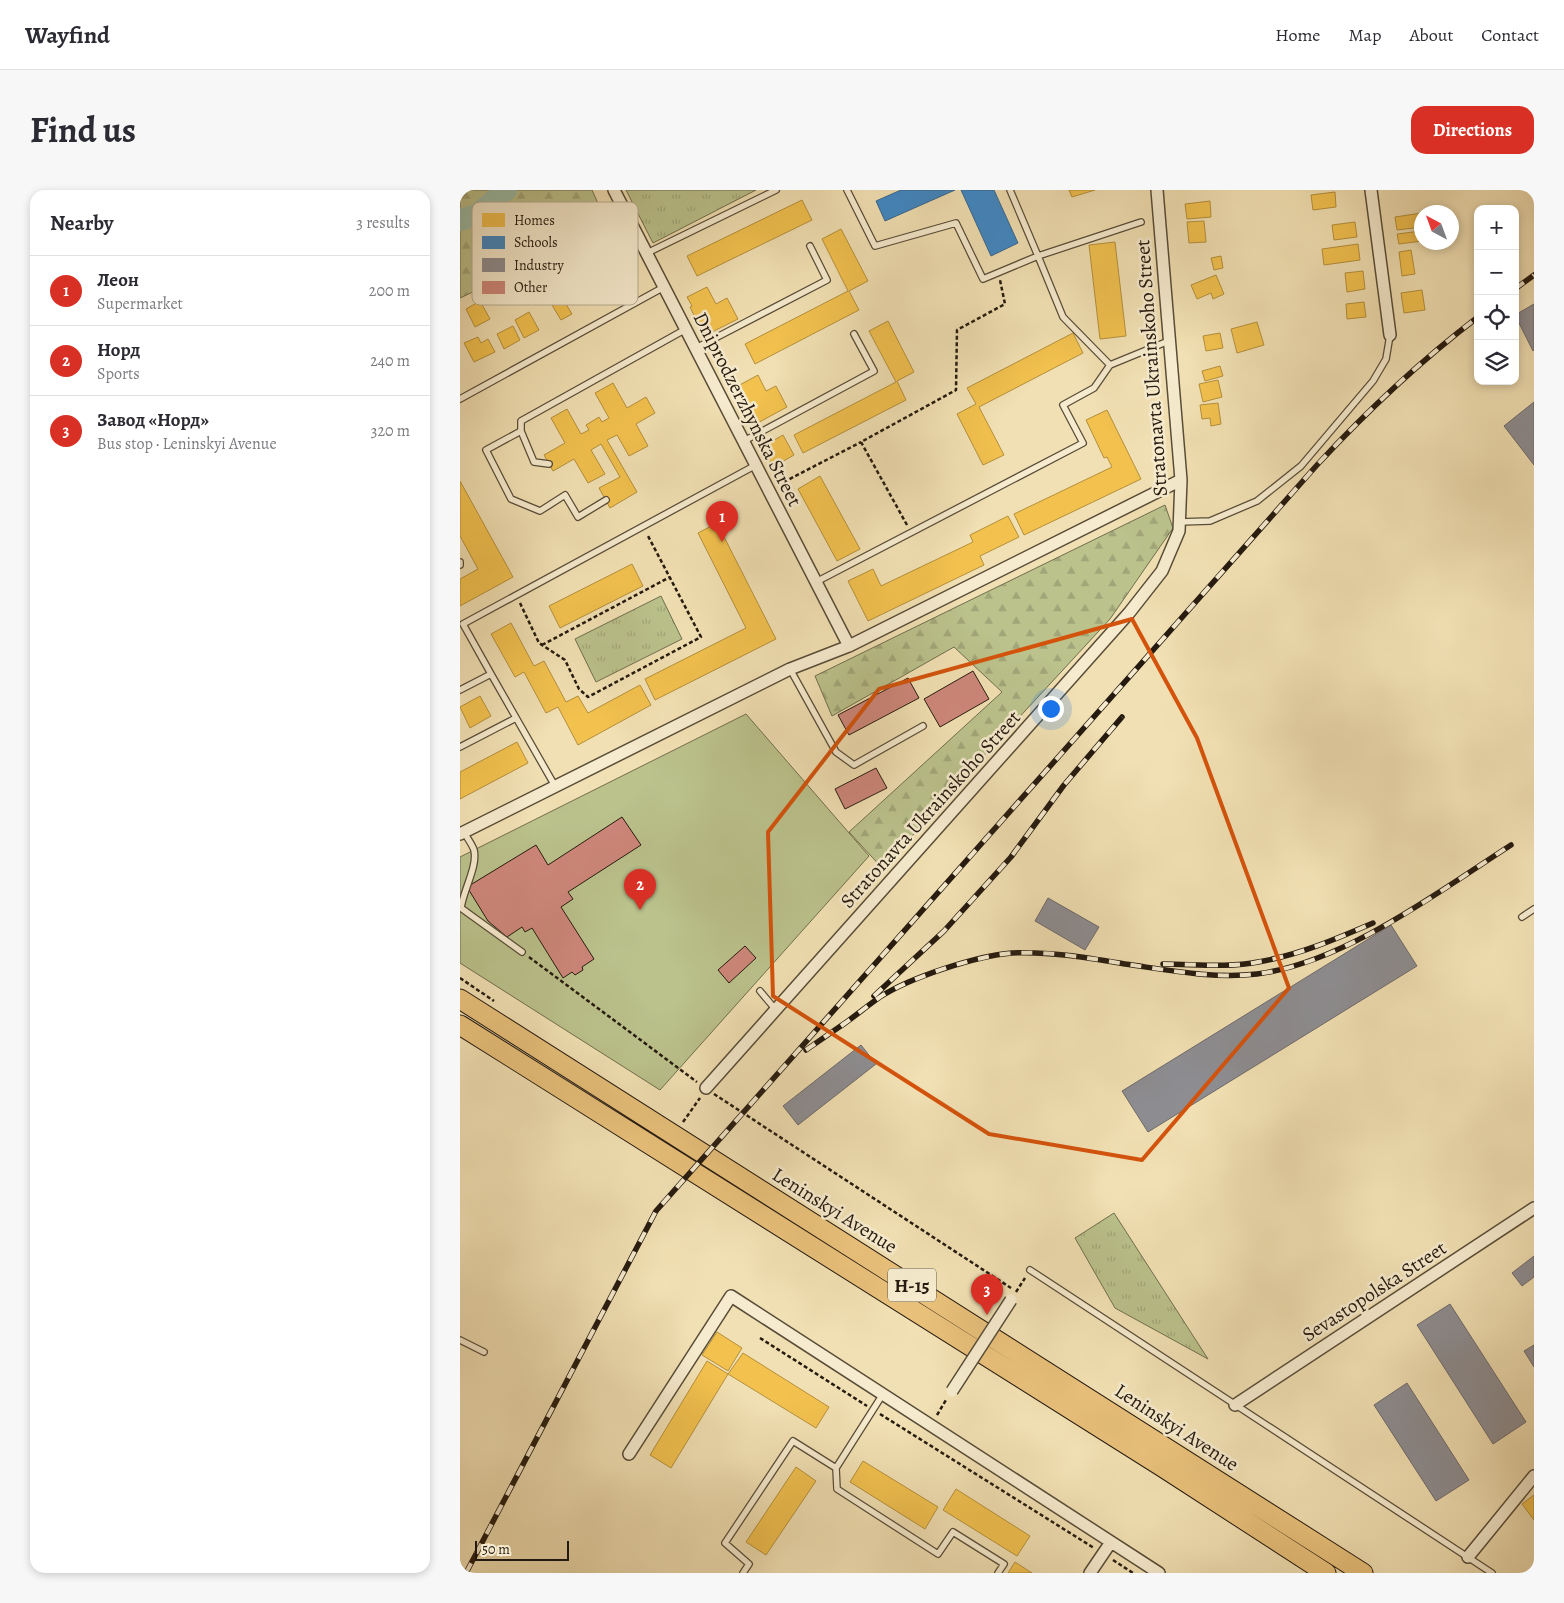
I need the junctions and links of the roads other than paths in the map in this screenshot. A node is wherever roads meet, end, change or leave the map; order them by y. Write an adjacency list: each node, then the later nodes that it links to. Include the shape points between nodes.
1 (614, 190): 7 (street, Dniprodzerzhynska Street)
2 (776, 190): 11 (lane)
3 (847, 190): 12 (lane, via 875,246 956,224 983,279)
4 (1010, 190): 12 (lane)
5 (1157, 190): 19 (street, Stratonavta Ukrainskoho Street)
6 (1371, 190): 18 (street)
7 (620, 202)
8 (1141, 222): 12 (lane)
9 (638, 236): 11 (street, Dniprodzerzhynska Street)
10 (810, 246): 20 (lane, via 827,280)
11 (647, 253): 13 (street, Dniprodzerzhynska Street)
12 (1038, 256): 21 (lane, via 1063,317)
13 (664, 287): 14 (lane); 16 (street, Dniprodzerzhynska Street)
14 (638, 301)
15 (631, 305): 22 (lane)
16 (686, 329): 20 (street, Dniprodzerzhynska Street); 23 (lane, via 522,421)
17 (854, 334): 24 (lane, via 874,371)
18 (1390, 334): 29 (lane, via 1386,358 1373,380 1301,466 1257,500 1210,522)
19 (1171, 340): 21 (lane); 27 (street, Stratonavta Ukrainskoho Street)
20 (696, 348): 24 (street, Dniprodzerzhynska Street)
21 (1110, 365): 30 (lane, via 1094,388 1063,405 1083,443)
22 (460, 399)
23 (521, 432): 25 (lane, via 534,462); 28 (lane, via 486,450 511,499 540,511 565,496 578,517)
24 (744, 441): 26 (street, Dniprodzerzhynska Street)
25 (549, 464)
26 (756, 465): 30 (street, Dniprodzerzhynska Street); 33 (lane, via 463,624)
27 (1181, 480): 29 (street, Stratonavta Ukrainskoho Street); 31 (street)
28 (606, 500)
29 (1179, 522): 45 (street, Stratonavta Ukrainskoho Street, via 1179,532 1162,571 1129,613)
30 (816, 582): 31 (street, Dniprodzerzhynska Street)
31 (849, 646): 32 (street)
32 (790, 669): 36 (lane, via 836,752 854,765); 38 (street)
33 (491, 674): 34 (lane); 35 (lane)
34 (460, 690)
35 (516, 718): 37 (lane); 38 (lane)
36 (922, 726)
37 (460, 747)
38 (555, 786): 39 (street)
39 (462, 833): 42 (lane, via 474,851 461,908)
40 (1534, 908): 41 (lane)
41 (1522, 917)
42 (522, 952)
43 (760, 991): 45 (lane)
44 (460, 998): 66 (main road, Leninskyi Avenue / Н-15)
45 (776, 1010): 47 (street, Stratonavta Ukrainskoho Street)
46 (460, 1025): 65 (main road, Leninskyi Avenue / Н-15, via 1156,1462)
47 (706, 1088)
48 (1534, 1208): 55 (street, Sevastopolska Street)
49 (1030, 1270): 55 (lane)
50 (1013, 1296): 53 (street, bridge)
51 (460, 1340): 52 (lane)
52 (484, 1352)
53 (952, 1391)
54 (883, 1394): 56 (street, via 731,1296); 57 (lane); 59 (street)
55 (1235, 1405): 60 (lane)
56 (629, 1454)
57 (836, 1468): 61 (lane, via 794,1442 725,1543 749,1564); 62 (lane, via 837,1489 938,1554 953,1532 1004,1564)
58 (1534, 1476): 60 (street)
59 (1111, 1542): 63 (street); 64 (street)
60 (1468, 1557): 67 (lane)
61 (743, 1573)
62 (998, 1573)
63 (1090, 1573)
64 (1159, 1573)
65 (1326, 1573)
66 (1363, 1573)
67 (1492, 1573)

